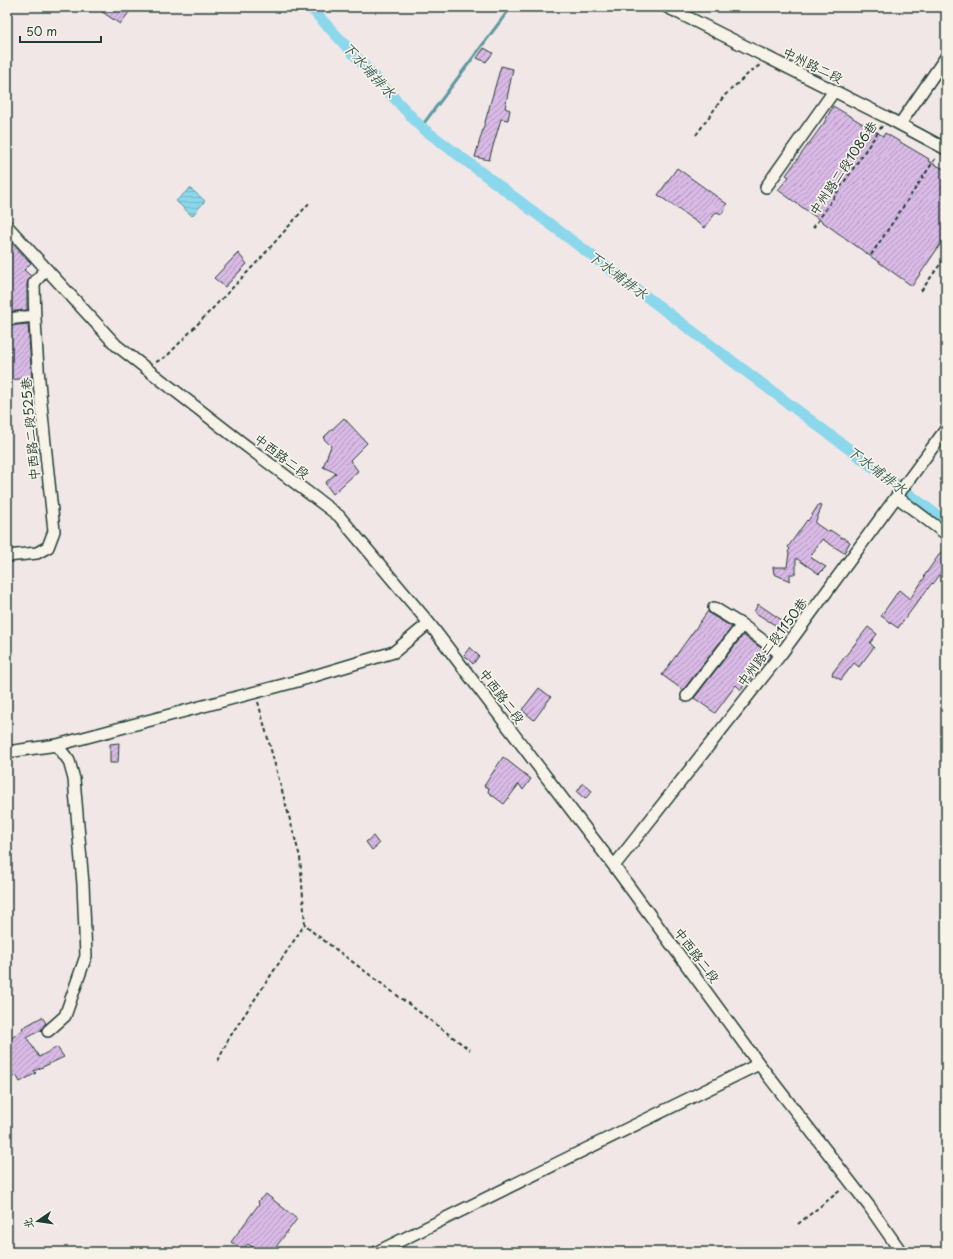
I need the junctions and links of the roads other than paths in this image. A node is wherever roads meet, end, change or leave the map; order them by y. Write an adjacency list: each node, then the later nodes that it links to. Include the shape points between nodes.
1 (667, 7): 3 (street, 中州路二段)
2 (946, 57): 4 (street)
3 (834, 91): 4 (street, 中州路二段); 6 (street)
4 (900, 124): 5 (street, 中州路二段)
5 (944, 148)
6 (766, 187)
7 (7, 226): 8 (street, 中西路二段)
8 (46, 269): 9 (street, 中西路二段525巷, via 34,283); 16 (street, 中西路二段, via 116,345 338,516)
9 (35, 316): 10 (street); 14 (street, 中西路二段525巷, via 54,532 48,547 37,553)
10 (7, 319)
11 (946, 429): 12 (street, 中州路二段1150巷)
12 (897, 497): 13 (street); 18 (street, 中州路二段1150巷)
13 (946, 534)
14 (7, 556)
15 (714, 608): 17 (street)
16 (429, 623): 20 (street, via 394,652 255,693); 22 (street, 中西路二段)
17 (742, 625): 18 (street); 19 (street)
18 (781, 654): 22 (street, 中州路二段1150巷)
19 (687, 696)
20 (57, 745): 21 (street); 23 (street, via 68,761 74,779 86,956 64,1016)
21 (7, 752)
22 (614, 866): 24 (street, 中西路二段)
23 (48, 1031)
24 (759, 1064): 25 (street); 26 (street, 中西路二段, via 851,1182)
25 (377, 1252)
26 (901, 1252)

